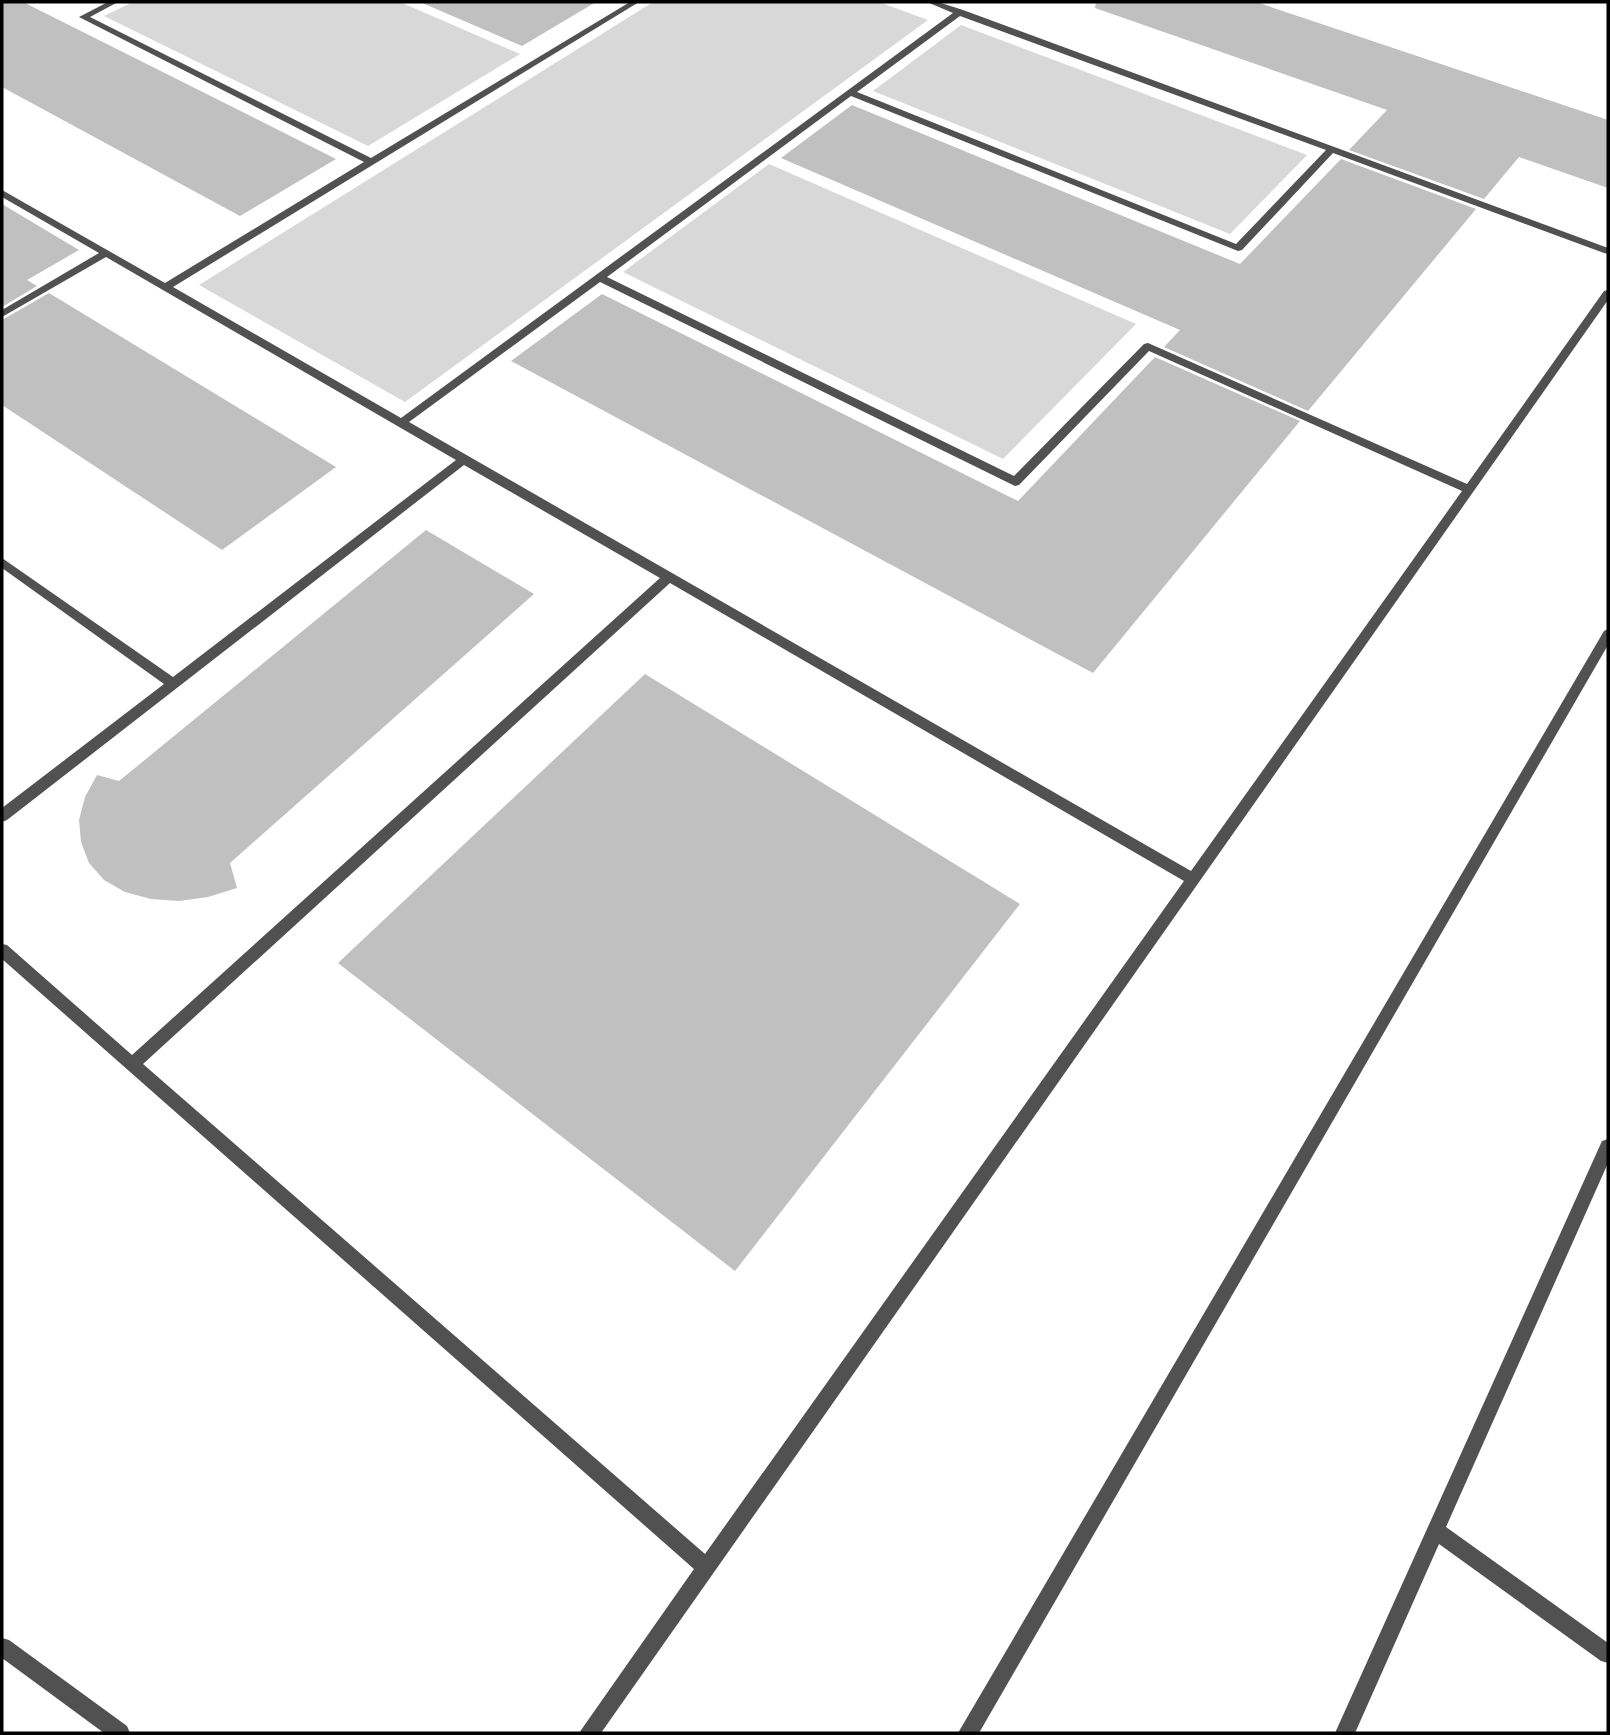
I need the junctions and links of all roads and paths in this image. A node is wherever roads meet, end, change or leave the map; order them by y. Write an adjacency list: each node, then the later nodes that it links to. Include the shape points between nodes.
1 (114, 2): 7 (street, via 83,17)
2 (931, 2): 4 (street)
3 (630, 3): 7 (street)
4 (960, 12): 5 (street); 6 (street)
5 (851, 93): 6 (street, via 1238,248); 11 (street)
6 (1332, 149): 9 (street)
7 (371, 162): 12 (street)
8 (2, 193): 10 (street)
9 (1608, 251)
10 (106, 253): 12 (street); 14 (street)
11 (599, 277): 15 (street); 17 (street, via 1015,482 1148,345)
12 (165, 287): 15 (street)
13 (1608, 293): 17 (street)
14 (2, 314)
15 (401, 423): 16 (street)
16 (464, 459): 19 (street); 21 (street)
17 (1469, 489): 23 (street)
18 (2, 562): 21 (street)
19 (669, 577): 23 (street); 25 (street)
20 (1608, 634): 33 (street)
21 (173, 684): 22 (street)
22 (2, 816)
23 (1193, 879): 28 (street)
24 (2, 950): 25 (street)
25 (133, 1064): 28 (street)
26 (1608, 1146): 27 (street)
27 (1436, 1531): 30 (street); 34 (street)
28 (706, 1567): 32 (street)
29 (2, 1647): 31 (street)
30 (1608, 1654)
31 (120, 1733)
32 (589, 1733)
33 (968, 1733)
34 (1345, 1733)

